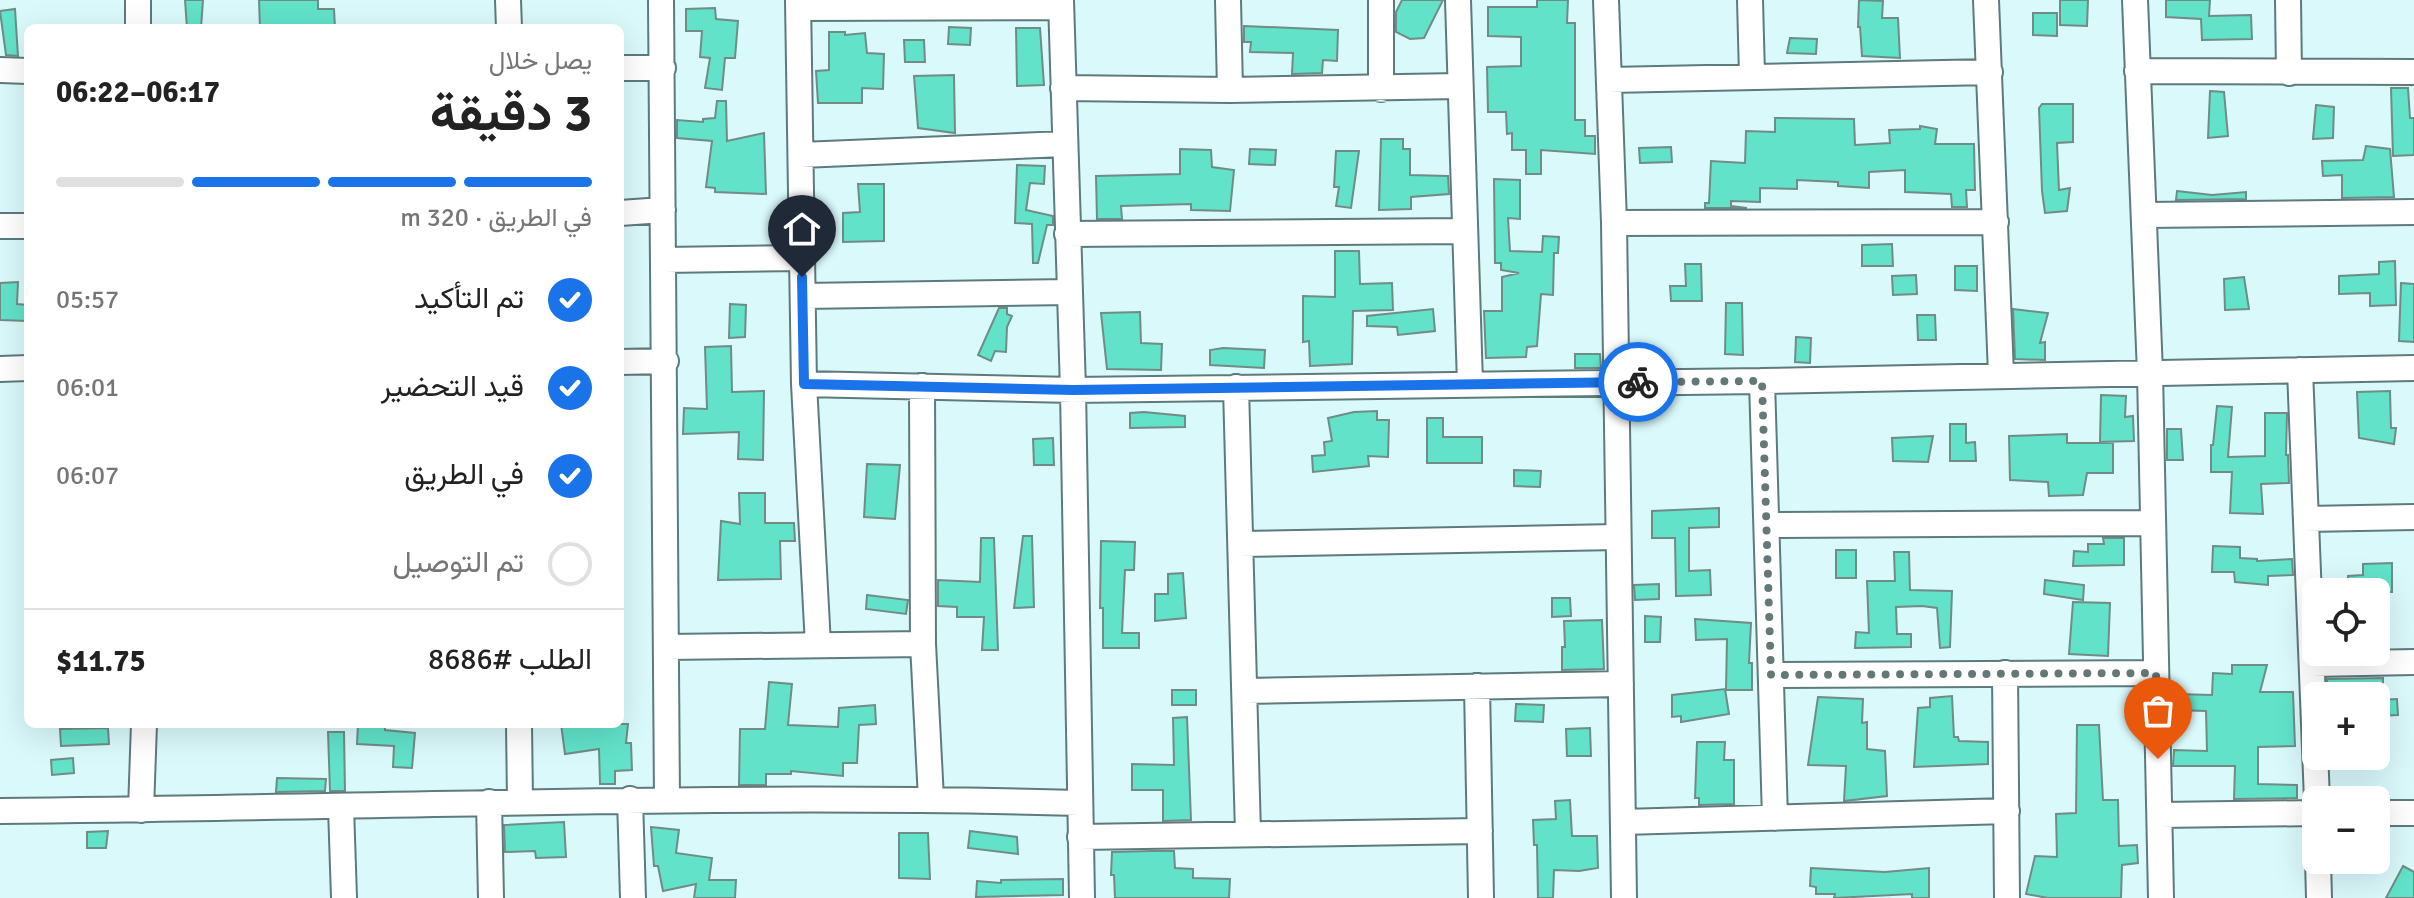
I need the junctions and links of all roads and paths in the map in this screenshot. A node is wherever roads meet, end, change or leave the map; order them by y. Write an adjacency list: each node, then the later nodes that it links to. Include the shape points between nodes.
1 (138, 0): 14 (street)
2 (508, 0): 15 (street)
3 (661, 0): 17 (street)
4 (1228, 0): 29 (street)
5 (1381, 0): 28 (street)
6 (1458, 0): 26 (street)
7 (1606, 0): 25 (street)
8 (1750, 0): 24 (street)
9 (1986, 0): 21 (street)
10 (2135, 0): 20 (street)
11 (2288, 0): 23 (street)
12 (1061, 3): 13 (street); 27 (street)
13 (799, 4): 31 (street)
14 (138, 24)
15 (509, 24)
16 (624, 68): 17 (street)
17 (663, 68): 32 (street)
18 (0, 70): 19 (street)
19 (24, 71)
20 (2137, 71): 23 (street); 35 (street)
21 (1990, 72): 24 (street); 36 (street)
22 (2414, 72): 23 (street)
23 (2289, 73)
24 (1752, 76): 25 (street)
25 (1609, 80): 37 (street)
26 (1459, 86): 28 (street); 40 (street)
27 (1063, 88): 29 (street); 30 (street)
28 (1381, 89): 29 (street)
29 (1230, 90)
30 (1064, 144): 31 (street); 41 (street)
31 (801, 155): 42 (street)
32 (663, 210): 34 (street); 43 (street)
33 (2414, 212): 35 (street)
34 (624, 213)
35 (2145, 215): 52 (street)
36 (1996, 222): 37 (street); 53 (street)
37 (1614, 223): 55 (street)
38 (0, 226): 39 (street)
39 (24, 226)
40 (1464, 231): 41 (street); 57 (street)
41 (1067, 234): 44 (street)
42 (802, 258): 43 (street); 45 (street)
43 (664, 260): 46 (street)
44 (1070, 292): 45 (street); 60 (street)
45 (803, 296): 56 (street)
46 (666, 361): 47 (street); 70 (street)
47 (624, 362)
48 (24, 368): 50 (street)
49 (2414, 368): 51 (street)
50 (0, 369)
51 (2300, 370): 52 (street); 62 (street)
52 (2150, 373): 53 (street); 63 (street)
53 (2001, 374): 54 (street)
54 (1762, 381): 55 (street); 64 (street)
55 (1616, 383): 57 (street); 65 (street)
56 (804, 384): 58 (street); 69 (street)
57 (1470, 384): 59 (street)
58 (922, 386): 60 (street); 68 (street)
59 (1236, 387): 60 (street); 66 (street)
60 (1073, 390): 88 (street)
61 (2414, 517): 62 (street)
62 (2306, 519): 67 (street)
63 (2152, 523): 64 (street); 75 (street)
64 (1767, 525): 76 (street)
65 (1618, 537): 66 (street); 77 (street)
66 (1241, 544): 79 (street)
67 (2308, 578)
68 (923, 644): 69 (street); 84 (street)
69 (818, 645): 70 (street)
70 (667, 647): 85 (street)
71 (2390, 662): 72 (street)
72 (2414, 662)
73 (2312, 666): 82 (street)
74 (2005, 673): 75 (street); 76 (street); 92 (street)
75 (2156, 673): 96 (street)
76 (1771, 675): 97 (street)
77 (1621, 684): 78 (street); 98 (street)
78 (1477, 686): 79 (street); 99 (street)
79 (1245, 691): 100 (street)
80 (144, 728): 90 (street)
81 (519, 728): 86 (street)
82 (2316, 786)
83 (630, 799): 85 (street); 86 (street); 105 (street)
84 (931, 799): 85 (street); 88 (street)
85 (667, 800)
86 (520, 801): 87 (street)
87 (489, 802): 89 (street); 104 (street)
88 (1079, 803): 101 (street)
89 (341, 807): 90 (street); 103 (street)
90 (141, 810): 91 (street)
91 (0, 811)
92 (2007, 811): 97 (street); 109 (street)
93 (2302, 813): 96 (street)
94 (2390, 813): 95 (street)
95 (2414, 813)
96 (2160, 815): 110 (street)
97 (1775, 818): 98 (street)
98 (1623, 822): 108 (street)
99 (1480, 831): 100 (street); 107 (street)
100 (1248, 834): 101 (street)
101 (1080, 837): 106 (street)
102 (2318, 874): 111 (street)
103 (344, 898)
104 (491, 898)
105 (633, 898)
106 (1082, 898)
107 (1481, 898)
108 (1624, 898)
109 (2007, 898)
110 (2161, 898)
111 (2319, 898)

